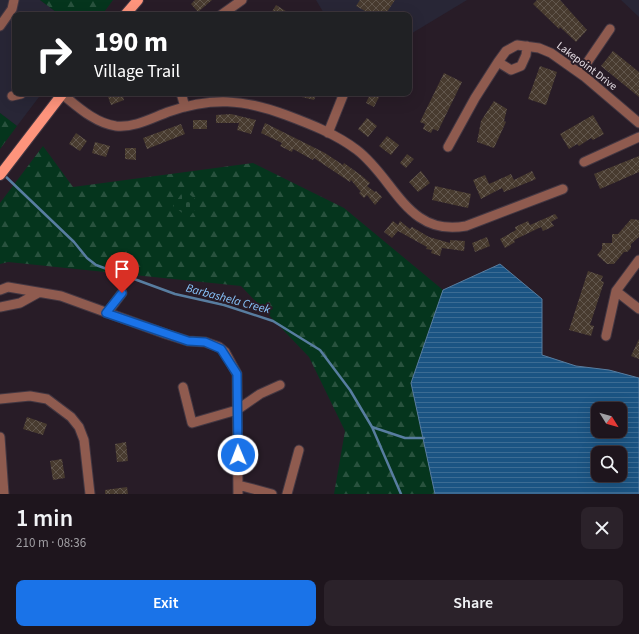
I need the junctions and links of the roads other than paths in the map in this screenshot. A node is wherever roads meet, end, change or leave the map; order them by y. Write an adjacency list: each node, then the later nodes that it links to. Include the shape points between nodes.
1 (14, 0): 6 (street, via 12,9)
2 (138, 0): 4 (main road)
3 (242, 0): 5 (street)
4 (128, 12)
5 (226, 12)
6 (0, 26)
7 (610, 29): 10 (street)
8 (527, 46): 9 (street, Lakepoint Drive, via 517,45 506,51); 9 (street, via 521,66 511,70); 10 (street, Lakepoint Drive, via 551,53)
9 (498, 62): 19 (street, Lakepoint Drive)
10 (580, 73): 16 (street, Lakepoint Drive)
11 (60, 96): 21 (main road)
12 (65, 96): 15 (street, via 94,118 117,126 144,122)
13 (182, 96): 15 (street)
14 (343, 96): 17 (street)
15 (185, 107): 17 (street, via 217,101 241,102 286,115)
16 (639, 123)
17 (328, 133): 22 (street, via 367,159 385,178 403,204 423,220 436,226 466,226)
18 (639, 137): 20 (street)
19 (448, 147)
20 (584, 162)
21 (0, 175)
22 (563, 189)
23 (639, 260): 25 (street)
24 (0, 290): 26 (street, via 8,287)
25 (616, 291): 29 (street); 31 (street)
26 (38, 293): 28 (street, via 20,303); 30 (street, via 61,296)
27 (122, 293): 30 (street)
28 (0, 307)
29 (639, 309)
30 (106, 313): 35 (street, via 188,341 205,342 219,347 225,352 237,374)
31 (606, 336)
32 (280, 385): 35 (street, via 260,394)
33 (183, 387): 35 (street, via 192,424)
34 (0, 399): 40 (street, via 30,396 47,398 71,417 79,427 84,440)
35 (238, 410): 38 (street)
36 (0, 437): 39 (street)
37 (299, 450): 42 (street)
38 (238, 489): 41 (street)
39 (4, 494)
40 (90, 494)
41 (272, 494)
42 (287, 494)

